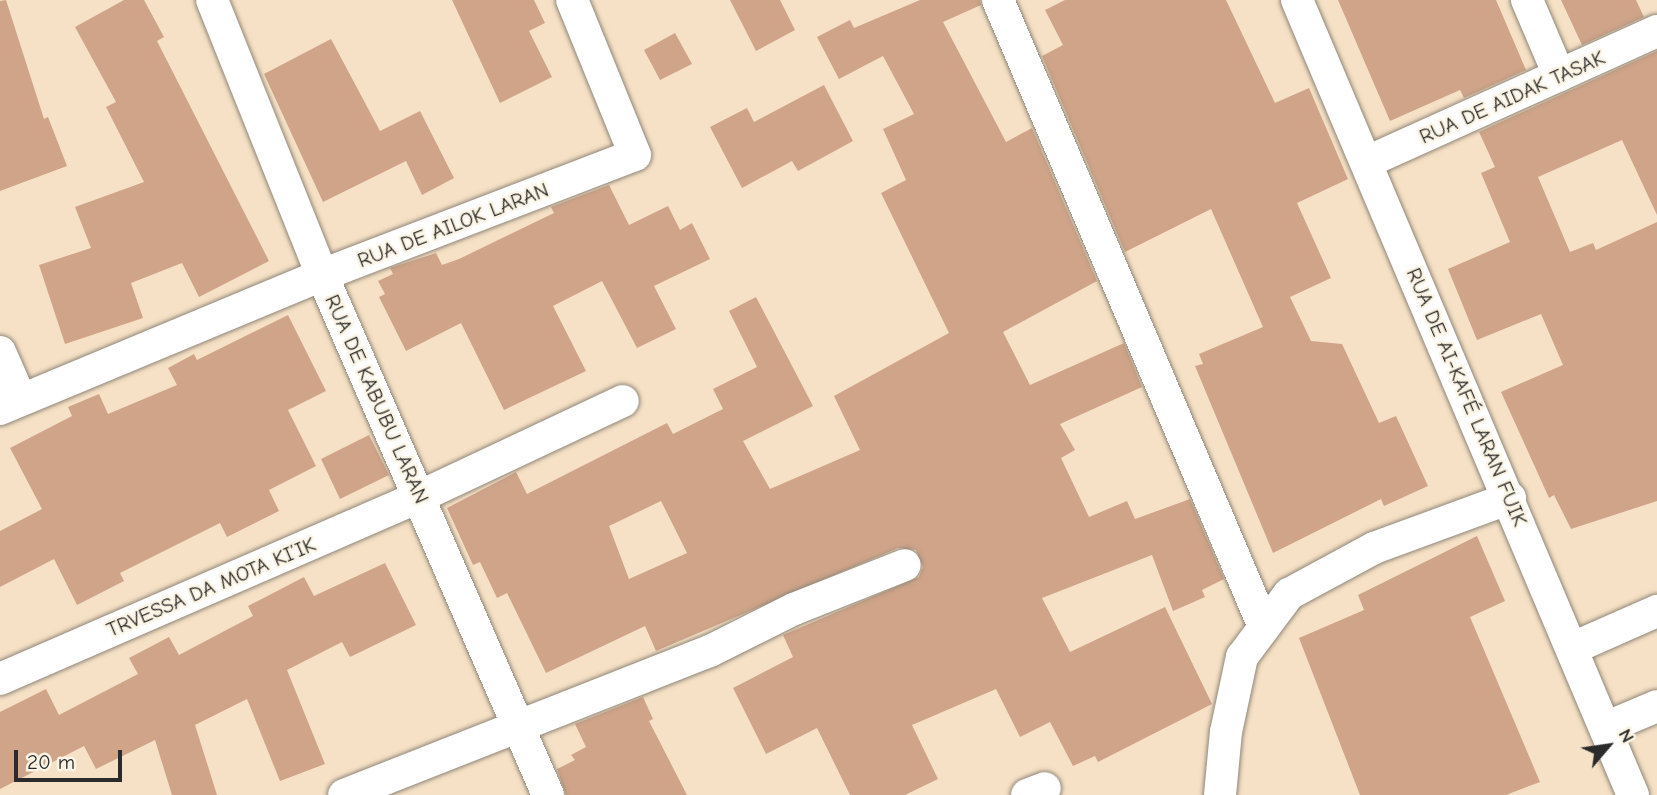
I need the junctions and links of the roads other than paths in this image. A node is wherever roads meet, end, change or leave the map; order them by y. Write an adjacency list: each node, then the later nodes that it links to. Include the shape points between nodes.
1 (212, 0): 9 (street, RUA DE KABUBU LARAN)
2 (572, 0): 9 (street, RUA DE AILOK LARAN, via 635,155)
3 (998, 0): 17 (street)
4 (1297, 0): 8 (street, RUA DE AI-KAFÉ LARAN FUIK)
5 (1527, 0): 7 (street)
6 (1657, 31): 7 (street, RUA DE AIDAK TASAK)
7 (1559, 75): 8 (street, RUA DE AIDAK TASAK)
8 (1367, 162): 14 (street, RUA DE AI-KAFÉ LARAN FUIK)
9 (322, 275): 12 (street, RUA DE AILOK LARAN); 13 (street, RUA DE KABUBU LARAN)
10 (0, 352): 12 (street)
11 (623, 401): 13 (street, TRVESSA DA MOTA KI’IK)
12 (10, 404)
13 (421, 496): 19 (street, TRVESSA DA MOTA KI’IK); 22 (street, RUA DE KABUBU LARAN)
14 (1510, 498): 17 (street, via 1374,548 1289,594); 18 (street, RUA DE AI-KAFÉ LARAN FUIK)
15 (905, 565): 22 (street)
16 (1657, 611): 18 (street)
17 (1264, 627): 25 (street, via 1242,657 1226,732)
18 (1573, 648): 21 (street, RUA DE AI-KAFÉ LARAN FUIK)
19 (0, 679)
20 (1657, 706): 21 (street)
21 (1605, 728): 26 (street, RUA DE AI-KAFÉ LARAN FUIK)
22 (519, 729): 23 (street); 24 (street, RUA DE KABUBU LARAN)
23 (344, 795)
24 (548, 795)
25 (1220, 795)
26 (1633, 795)

